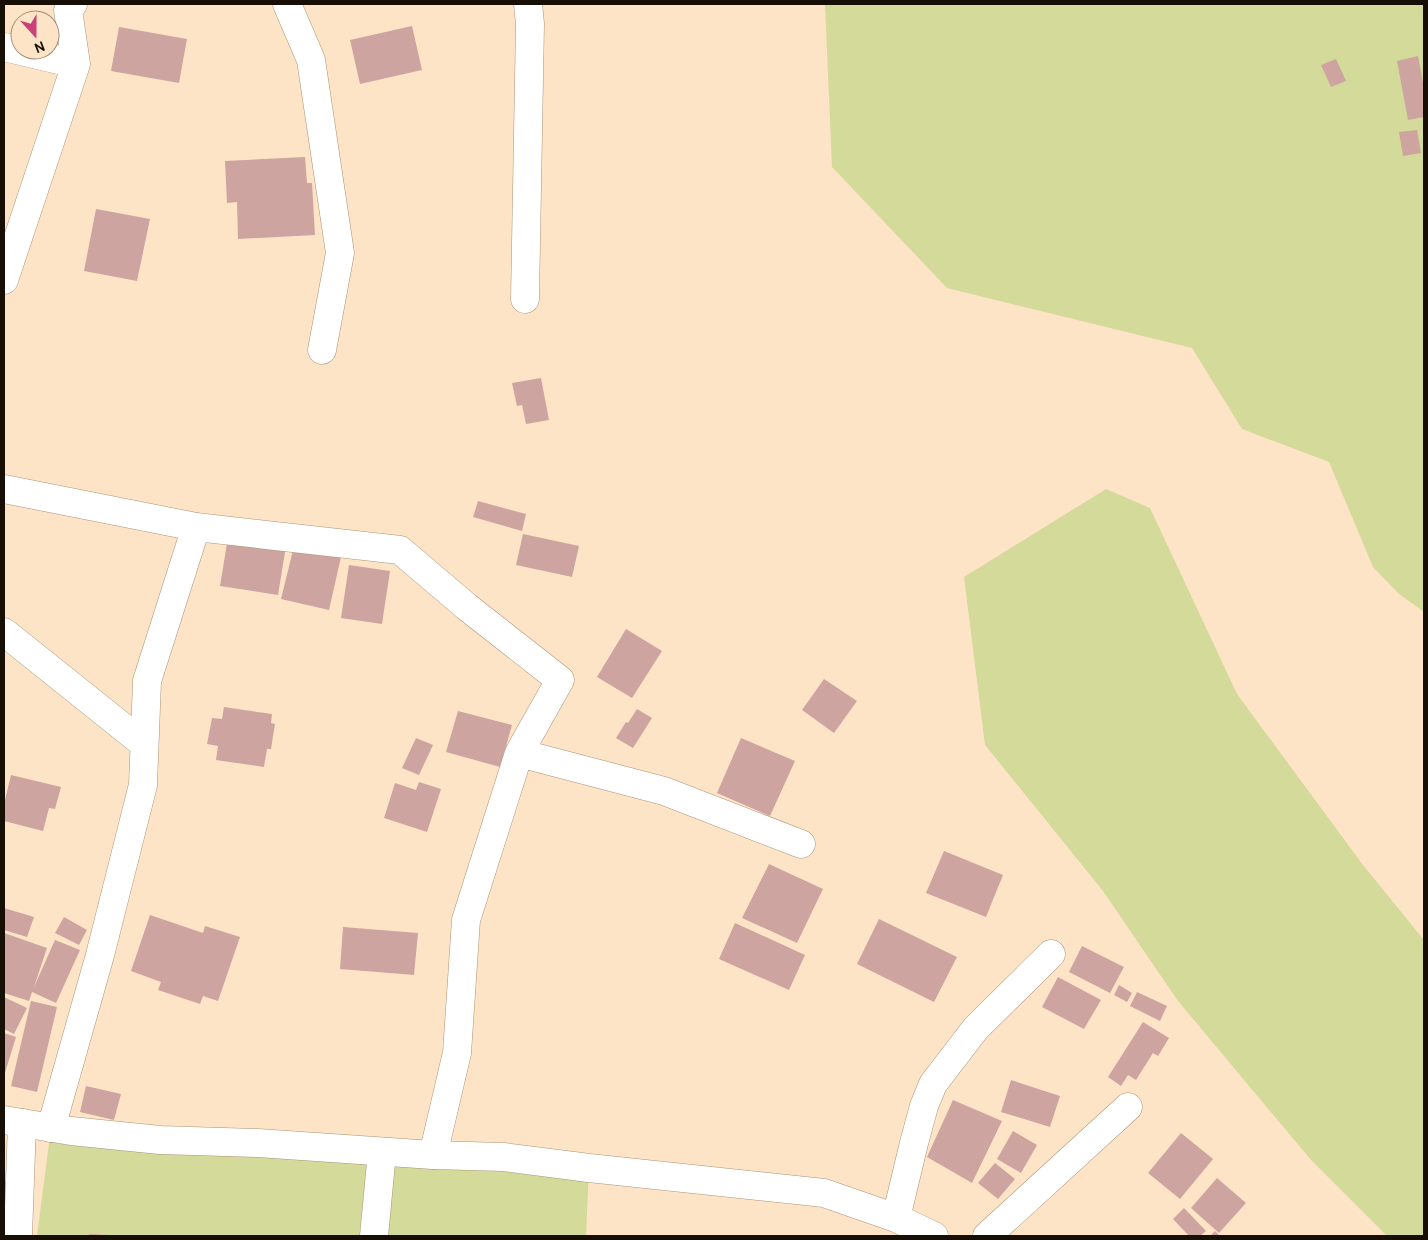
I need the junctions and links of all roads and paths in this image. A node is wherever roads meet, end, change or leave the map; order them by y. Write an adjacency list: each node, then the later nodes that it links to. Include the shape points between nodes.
1 (73, 4): 5 (street, via 68,10)
2 (287, 4): 8 (street, via 311,60 340,253)
3 (528, 4): 7 (street)
4 (4, 47): 5 (street)
5 (76, 64): 6 (street)
6 (4, 280)
7 (525, 300)
8 (322, 350)
9 (4, 489): 10 (street)
10 (196, 527): 12 (street, via 147,681); 13 (street, via 400,550 560,680)
11 (4, 632): 12 (street)
12 (144, 744): 18 (street, via 143,785)
13 (519, 753): 14 (street, via 664,791); 20 (street, via 466,920 457,1054)
14 (801, 844)
15 (1051, 954): 21 (street, via 976,1028 933,1084 924,1106)
16 (1128, 1107): 25 (street)
17 (13, 1121): 18 (street); 22 (street)
18 (52, 1128): 19 (street, via 160,1140)
19 (382, 1152): 20 (street); 23 (street)
20 (433, 1155): 21 (street, via 504,1157 824,1193)
21 (896, 1218): 24 (street)
22 (18, 1236)
23 (374, 1236)
24 (934, 1236)
25 (987, 1236)

